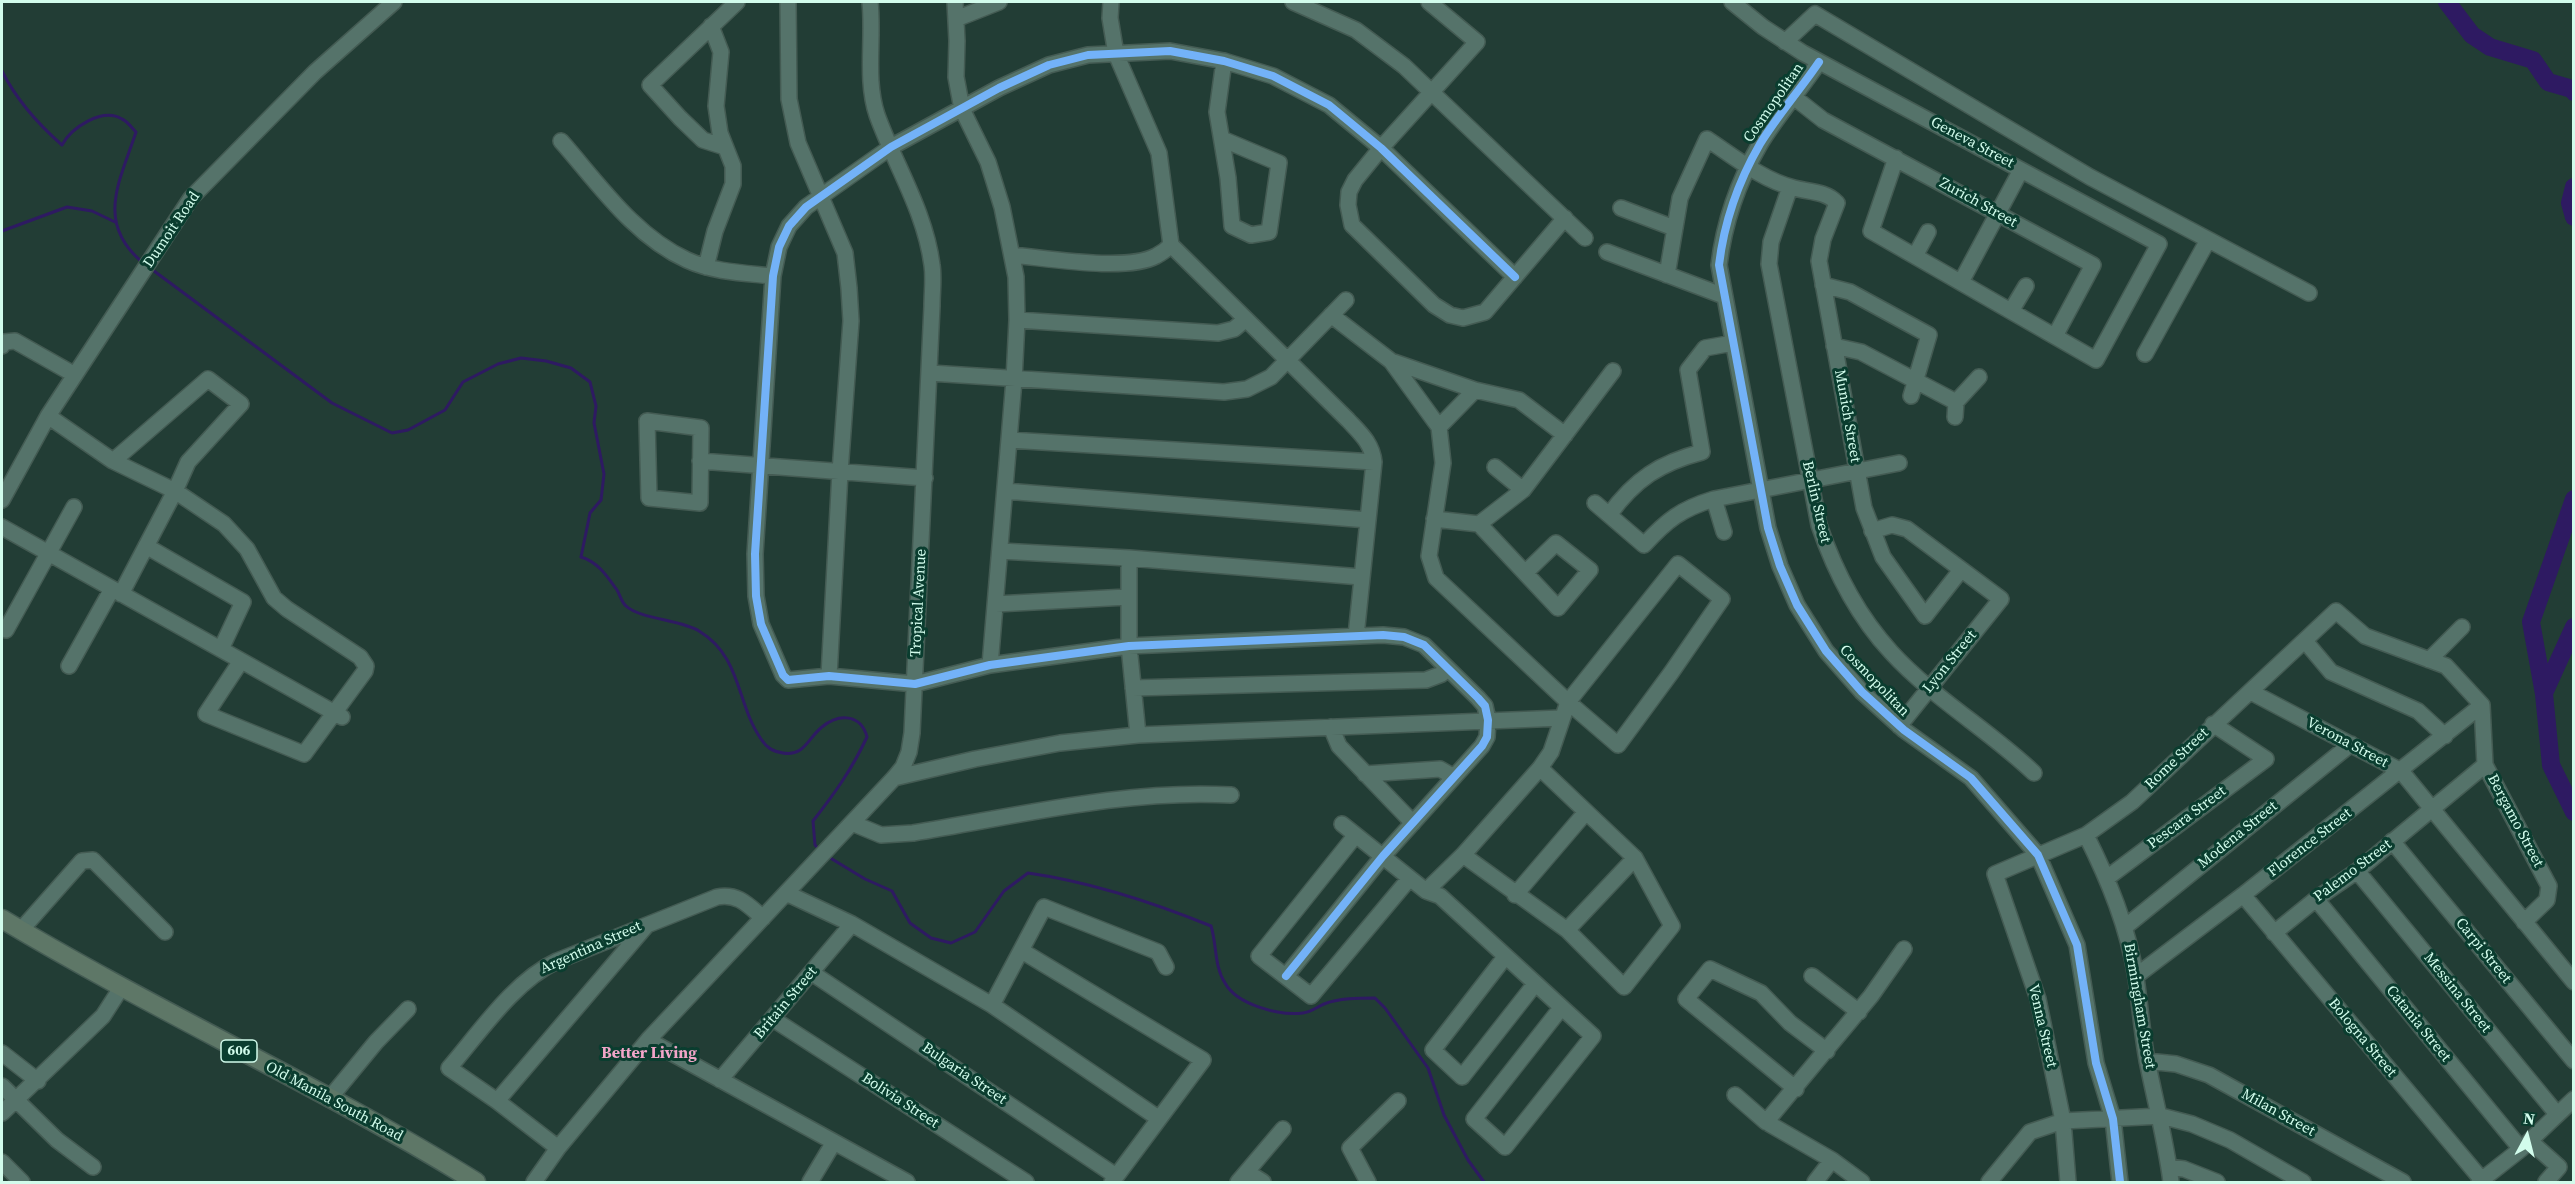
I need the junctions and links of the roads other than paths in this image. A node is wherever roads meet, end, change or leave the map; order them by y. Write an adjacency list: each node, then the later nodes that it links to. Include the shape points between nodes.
1 (394, 2): 64 (street, Dumoit Road, via 315,72 191,198)
2 (737, 2): 12 (street)
3 (788, 2): 29 (street, via 789,99 798,143)
4 (870, 2): 23 (street, Tropical Avenue, via 871,75 877,113)
5 (955, 2): 11 (street)
6 (999, 2): 11 (street)
7 (1111, 2): 14 (street)
8 (1293, 2): 17 (street, via 1356,30)
9 (1429, 2): 17 (street, via 1477,42)
10 (1732, 2): 13 (street, Geneva Street)
11 (956, 19): 19 (street, via 956,77)
12 (711, 26): 22 (street, via 721,52 716,106); 22 (street, via 650,85 703,140)
13 (1785, 42): 16 (street, Geneva Street); 36 (street, via 1815,14 2090,177)
14 (1116, 54): 15 (street, via 1170,51); 19 (street, via 1088,55 1049,66); 37 (street, via 1159,153)
15 (1224, 61): 20 (street, via 1217,112); 24 (street, via 1273,76 1329,105)
16 (1819, 62): 18 (street, Cosmopolitan); 27 (street, Geneva Street)
17 (1431, 92): 24 (street); 32 (street)
18 (1795, 98): 25 (street, Zurich Street, via 1823,120); 26 (street, Cosmopolitan, via 1761,143)
19 (962, 109): 23 (street); 39 (street, via 988,162)
20 (1222, 140): 20 (street, via 1232,226 1251,235 1269,232 1279,163)
21 (561, 141): 41 (street, via 653,240)
22 (725, 147): 41 (street, via 733,166 733,184)
23 (891, 147): 29 (street); 63 (street, Tropical Avenue, via 920,217 932,266)
24 (1381, 148): 44 (street); 44 (street, via 1349,192 1352,225 1450,315 1463,318 1485,312)
25 (1896, 158): 31 (street, Zurich Street); 40 (street, via 1871,231)
26 (1749, 167): 28 (street); 33 (street, via 1707,139 1680,198); 49 (street, Cosmopolitan, via 1723,232 1719,265)
27 (2021, 170): 31 (street); 55 (street, Geneva Street, via 2159,244 2096,360)
28 (1790, 187): 46 (street, Munich Street, via 1830,195 1837,203 1818,261); 82 (street, Berlin Street, via 1771,242 1769,264)
29 (819, 197): 43 (street, via 789,226 779,247); 80 (street, via 845,254 849,288 851,321)
30 (1621, 208): 33 (street)
31 (1998, 213): 45 (street); 55 (street, Zurich Street, via 2093,265)
32 (1565, 218): 35 (street); 44 (street)
33 (1674, 228): 42 (street)
34 (1928, 232): 40 (street)
35 (1585, 238)
36 (2208, 240): 48 (street); 59 (street)
37 (1171, 245): 39 (street, via 1155,257 1133,262); 53 (street)
38 (1607, 252): 42 (street)
39 (1012, 255): 54 (street)
40 (1915, 256): 45 (street)
41 (706, 267): 43 (street)
42 (1667, 275): 49 (street)
43 (773, 276): 77 (street)
44 (1515, 278)
45 (1961, 282): 51 (street)
46 (1823, 285): 58 (street, Munich Street); 67 (street, via 1850,292 1929,335)
47 (2025, 286): 51 (street)
48 (2309, 293)
49 (1724, 296): 56 (street, Cosmopolitan)
50 (1346, 300): 52 (street)
51 (2011, 311): 55 (street)
52 (1331, 315): 60 (street); 61 (street)
53 (1246, 319): 54 (street, via 1234,330 1218,333); 60 (street)
54 (1017, 320): 66 (street)
55 (2055, 336)
56 (1733, 343): 84 (street, Cosmopolitan); 91 (street, via 1705,348 1688,370 1702,452 1676,459 1647,475 1625,493)
57 (2, 346): 64 (street, via 4,342 15,341)
58 (1834, 346): 67 (street, via 1861,352); 79 (street, Munich Street)
59 (2145, 354)
60 (1287, 360): 66 (street, via 1271,377 1248,389 1224,392); 75 (street, via 1368,441)
61 (1390, 362): 68 (street); 70 (street)
62 (1613, 372): 71 (street)
63 (930, 373): 66 (street); 81 (street, Tropical Avenue)
64 (75, 375): 69 (street, Dumoit Road)
65 (1979, 376): 67 (street, via 1955,410)
66 (1014, 380): 72 (street)
67 (1913, 388)
68 (1475, 390): 70 (street); 71 (street, via 1519,400)
69 (48, 416): 73 (street); 87 (street, Dumoit Road)
70 (1439, 428): 92 (street, via 1443,463)
71 (1565, 435): 83 (street)
72 (1009, 440): 75 (street); 86 (street)
73 (113, 461): 85 (street); 85 (street, via 208,379 241,404 188,462)
74 (700, 461): 74 (street, via 700,503 649,498 647,421 701,428); 77 (street)
75 (1374, 462): 93 (street)
76 (1899, 463): 79 (street)
77 (762, 465): 80 (street); 119 (street, via 755,554 761,624 788,680)
78 (1495, 467): 83 (street)
79 (1857, 471): 82 (street); 96 (street, Munich Street)
80 (840, 472): 81 (street); 119 (street)
81 (925, 478): 120 (street, Tropical Avenue)
82 (1811, 481): 84 (street); 121 (street, Berlin Street, via 1819,525 1832,564 1856,606 1891,652)
83 (1523, 490): 94 (street)
84 (1761, 490): 88 (street); 130 (street, Cosmopolitan, via 1768,528 1797,605 1826,651)
85 (175, 491): 98 (street); 126 (street, via 224,524 247,549 264,583 280,603 364,661 365,670)
86 (1005, 491): 93 (street); 99 (street)
87 (2, 500)
88 (1714, 500): 91 (street, via 1680,512 1644,545); 97 (street)
89 (1595, 503): 91 (street)
90 (74, 507): 100 (street)
91 (1609, 515)
92 (1434, 519): 94 (street); 124 (street, via 1429,556 1436,578)
93 (1368, 520): 104 (street)
94 (1479, 524): 103 (street)
95 (2, 527): 100 (street)
96 (1872, 531): 102 (street, via 1892,525 1907,529); 102 (street, Munich Street, via 1883,557 1925,616)
97 (1724, 532)
98 (146, 546): 105 (street); 113 (street, via 243,602)
99 (1000, 551): 101 (street); 107 (street)
100 (48, 552): 105 (street); 109 (street)
101 (1129, 558): 104 (street); 106 (street)
102 (1960, 570): 121 (street, Lyon Street, via 2001,599)
103 (1525, 573)
104 (1361, 577): 110 (street)
105 (117, 591): 113 (street); 117 (street)
106 (1127, 597): 107 (street); 112 (street)
107 (996, 604): 116 (street)
108 (2462, 627): 114 (street)
109 (6, 630)
110 (1356, 636): 112 (street); 118 (street, via 1414,639)
111 (2305, 641): 114 (street, Rome Street, via 2336,612 2365,636); 123 (street, Rome Street); 133 (street, via 2331,672 2418,711)
112 (1129, 646): 116 (street); 122 (street)
113 (221, 649): 115 (street)
114 (2429, 660): 125 (street, via 2446,666)
115 (241, 661): 126 (street); 126 (street, via 206,714 304,754)
116 (990, 664): 120 (street)
117 (69, 666)
118 (1445, 667): 122 (street, via 1442,674 1426,680); 128 (street, via 1485,706)
119 (829, 676): 120 (street)
120 (915, 684): 141 (street, Tropical Avenue, via 909,752)
121 (1930, 687): 130 (street, Lyon Street); 138 (street, Berlin Street)
122 (1133, 688): 132 (street)
123 (2251, 692): 129 (street, Rome Street); 134 (street, Verona Street)
124 (1568, 702): 124 (street, via 1678,564 1722,599 1618,745); 127 (street)
125 (2482, 705): 133 (street, Florence Street); 135 (street, Bergamo Street)
126 (339, 715)
127 (1562, 718): 128 (street); 136 (street, via 1551,752)
128 (1488, 720): 131 (street); 140 (street, via 1482,746)
129 (2214, 724): 148 (street, Rome Street, via 2132,802); 157 (street, Pescara Street, via 2266,759)
130 (1899, 726): 152 (street, Cosmopolitan, via 1971,778)
131 (1331, 727): 132 (street); 139 (street, via 1339,746)
132 (1138, 735): 141 (street, via 1060,743)
133 (2445, 736): 137 (street, Florence Street)
134 (2351, 744): 137 (street, Verona Street); 169 (street, Modena Street)
135 (2485, 765): 143 (street, Palemo Street); 167 (street, Bergamo Street, via 2549,886 2547,900)
136 (1540, 768): 144 (street); 151 (street)
137 (2401, 771): 143 (street, Verona Street); 162 (street, Florence Street)
138 (2034, 773)
139 (1365, 774): 140 (street, via 1440,770); 146 (street)
140 (1454, 777): 146 (street)
141 (894, 778): 145 (street, Tropical Avenue)
142 (1232, 795): 145 (street, via 1191,793 1119,799 914,833 881,835)
143 (2431, 809): 150 (street, Palemo Street); 167 (street, Verona Street)
144 (1586, 812): 154 (street); 161 (street)
145 (852, 823): 160 (street, Tropical Avenue)
146 (1413, 823): 153 (street)
147 (1342, 824): 149 (street)
148 (2086, 835): 152 (street, Rome Street); 157 (street, Birmingham Street)
149 (1355, 836): 153 (street); 179 (street, via 1259,956)
150 (2392, 841): 155 (street, Palemo Street); 194 (street, Carpi Street)
151 (1463, 855): 159 (street); 161 (street)
152 (2038, 855): 156 (street, Rome Street); 209 (street, Cosmopolitan, via 2077,945 2097,1063)
153 (1383, 856): 158 (street); 179 (street)
154 (1635, 858): 171 (street); 171 (street, via 1672,926 1624,987)
155 (2357, 871): 163 (street, Palemo Street); 206 (street, Messina Street)
156 (1995, 874): 210 (street, Venna Street, via 2038,999)
157 (2107, 878): 169 (street, Birmingham Street)
158 (1409, 879): 159 (street); 179 (street, via 1311,996)
159 (1426, 891): 176 (street, via 1440,896)
160 (786, 893): 164 (street, Tropical Avenue); 168 (street)
161 (1515, 895): 171 (street)
162 (2243, 895): 173 (street, Bologna Street); 181 (street, Florence Street)
163 (2316, 899): 173 (street, Palemo Street); 214 (street, Catania Street)
164 (763, 918): 166 (street, Argentina Street, via 742,899 726,895); 190 (street, Tropical Avenue)
165 (2, 919): 170 (main road, Old Manila South Road / 606)
166 (650, 922): 203 (street); 203 (street, Argentina Street, via 531,976 449,1068)
167 (2524, 922): 182 (street, Verona Street)
168 (852, 924): 178 (street, Britain Street); 185 (street)
169 (2125, 927): 181 (street, Birmingham Street)
170 (21, 930): 172 (street, via 82,861 93,860); 184 (main road, Old Manila South Road / 606)
171 (1567, 930)
172 (165, 932)
173 (2274, 933): 222 (street, Bologna Street)
174 (1904, 950): 188 (street)
175 (1022, 951): 177 (street, via 1044,908 1158,951); 185 (street); 208 (street, via 1203,1060)
176 (1505, 957): 183 (street); 183 (street, via 1433,1050 1462,1077)
177 (1166, 967)
178 (812, 972): 189 (street, Britain Street); 221 (street, Bulgaria Street)
179 (1286, 976)
180 (1812, 976): 188 (street)
181 (2136, 976): 193 (street, Birmingham Street)
182 (2574, 982)
183 (1535, 984): 186 (street)
184 (121, 988): 196 (street, via 103,1016); 201 (main road, Old Manila South Road / 606)
185 (992, 1005): 208 (street)
186 (1560, 1008): 186 (street, via 1593,1036 1504,1147 1474,1119)
187 (408, 1009): 201 (street)
188 (1858, 1012): 191 (street)
189 (773, 1019): 195 (street, Britain Street); 228 (street, Bolivia Street)
190 (648, 1040): 195 (street); 215 (street, Tropical Avenue)
191 (1827, 1051): 198 (street); 198 (street, via 1790,1023 1761,993 1710,969 1704,976 1686,999)
192 (2, 1053): 196 (street)
193 (2147, 1061): 207 (street, Birmingham Street); 238 (street, Milan Street, via 2176,1064 2209,1075)
194 (2574, 1061)
195 (720, 1080): 213 (street)
196 (38, 1081): 200 (street)
197 (2, 1086): 200 (street)
198 (1796, 1089): 211 (street)
199 (1735, 1095): 211 (street)
200 (17, 1099): 205 (street); 218 (street, via 57,1140)
201 (329, 1099): 224 (main road, Old Manila South Road / 606)
202 (2574, 1099): 206 (street)
203 (497, 1101): 215 (street)
204 (1398, 1101): 230 (street, via 1350,1148)
205 (2, 1113)
206 (2557, 1114): 214 (street)
207 (2161, 1116): 209 (street); 219 (street, Birmingham Street); 237 (street, via 2230,1140)
208 (1158, 1118): 221 (street)
209 (2113, 1119): 210 (street); 235 (street, Cosmopolitan)
210 (2063, 1121): 233 (street, via 2030,1132); 234 (street, Venna Street)
211 (1766, 1122): 216 (street)
212 (1283, 1129): 220 (street)
213 (834, 1142): 226 (street); 227 (street)
214 (2525, 1145): 222 (street); 239 (street, Catania Street, via 2559,1167)
215 (558, 1148): 225 (street, Tropical Avenue)
216 (1832, 1160): 231 (street); 232 (street)
217 (2, 1162): 223 (street)
218 (93, 1167)
219 (2170, 1175): 236 (street, via 2184,1168)
220 (1242, 1177): 229 (street)
221 (1114, 1179)
222 (2480, 1181)
223 (22, 1182)
224 (476, 1182)
225 (534, 1182)
226 (810, 1182)
227 (907, 1182)
228 (1026, 1182)
229 (1263, 1182)
230 (1368, 1182)
231 (1815, 1182)
232 (1863, 1182)
233 (1989, 1182)
234 (2068, 1182)
235 (2120, 1182)
236 (2217, 1182)
237 (2303, 1182)
238 (2403, 1182)
239 (2546, 1182)

